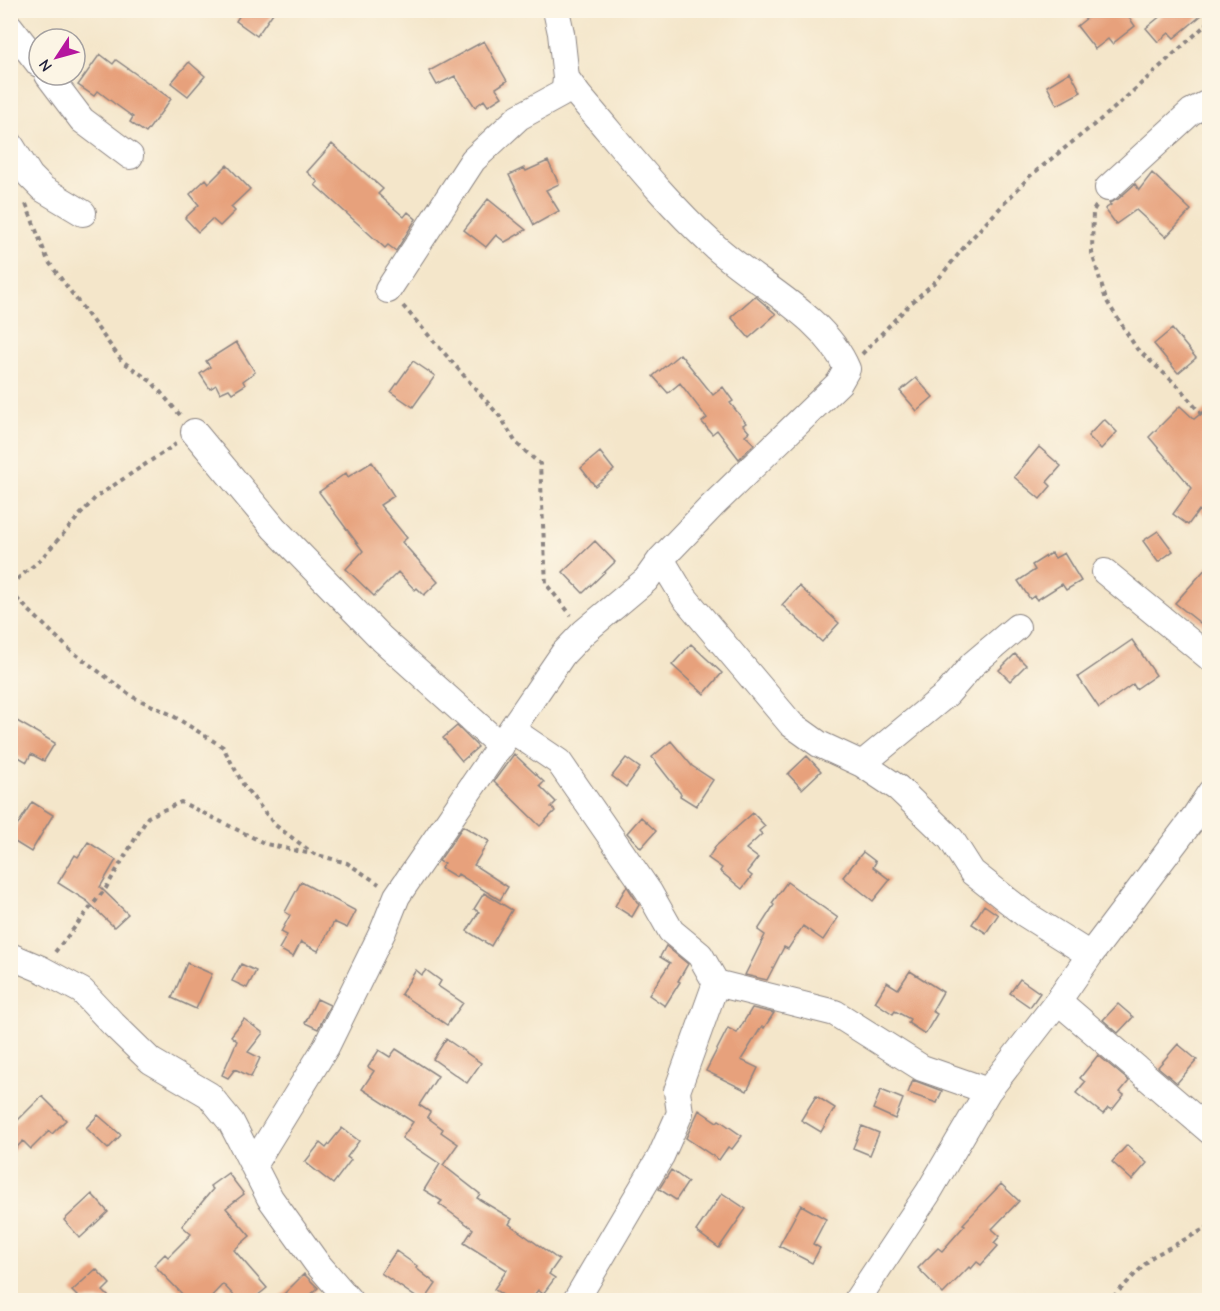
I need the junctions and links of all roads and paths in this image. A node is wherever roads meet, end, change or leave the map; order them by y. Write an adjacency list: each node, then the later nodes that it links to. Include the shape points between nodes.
1 (556, 10): 5 (street)
2 (1209, 21): 14 (path, via 1111,111 1030,176 939,278)
3 (10, 27): 4 (street)
4 (27, 49)
5 (566, 78): 13 (street, via 561,94 519,117 473,160); 14 (street, via 689,222 816,325 833,343)
6 (57, 87): 9 (street, via 82,120)
7 (1209, 102): 10 (street, via 1191,112)
8 (10, 144): 12 (street, via 43,189)
9 (130, 156)
10 (1108, 188): 15 (path, via 1094,211 1092,253 1106,300 1137,349 1178,386)
11 (23, 199): 16 (path, via 48,261 122,361 152,382)
12 (83, 213)
13 (388, 290): 22 (path, via 502,418 516,443 540,464 546,584)
14 (848, 369): 17 (street, via 839,383)
15 (1209, 425)
16 (194, 432): 19 (path, via 96,497 39,561); 24 (street, via 274,528 382,639)
17 (661, 559): 22 (street, via 646,580); 25 (street, via 684,597 791,724 819,744)
18 (1105, 572): 23 (street)
19 (10, 585)
20 (10, 592): 27 (path, via 70,650 133,698 170,714 223,747 244,786 275,825)
21 (1017, 627): 25 (street, via 973,664 947,694)
22 (584, 632): 24 (street, via 563,654)
23 (1209, 658)
24 (506, 738): 28 (street); 32 (street, via 559,762 649,892 671,931 700,955)
25 (862, 764): 29 (street, via 898,788 951,839 972,872 1025,914)
26 (1209, 793): 29 (street)
27 (314, 854): 28 (path, via 347,863); 31 (path, via 266,844 181,802 148,817 106,888)
28 (397, 896): 36 (street, via 326,1047)
29 (1090, 955): 33 (street)
30 (10, 956): 31 (street)
31 (41, 969): 36 (street, via 82,991 151,1061 209,1095 231,1122)
32 (716, 983): 34 (street, via 835,1013 922,1068); 39 (street, via 677,1091 680,1113 660,1156)
33 (1058, 1001): 34 (street); 35 (street)
34 (988, 1091): 40 (street, via 928,1194)
35 (1209, 1131)
36 (254, 1164): 38 (street, via 270,1197 316,1262)
37 (1209, 1226): 41 (path, via 1152,1257 1111,1299)
38 (349, 1300)
39 (576, 1300)
40 (858, 1300)
41 (1105, 1300)

